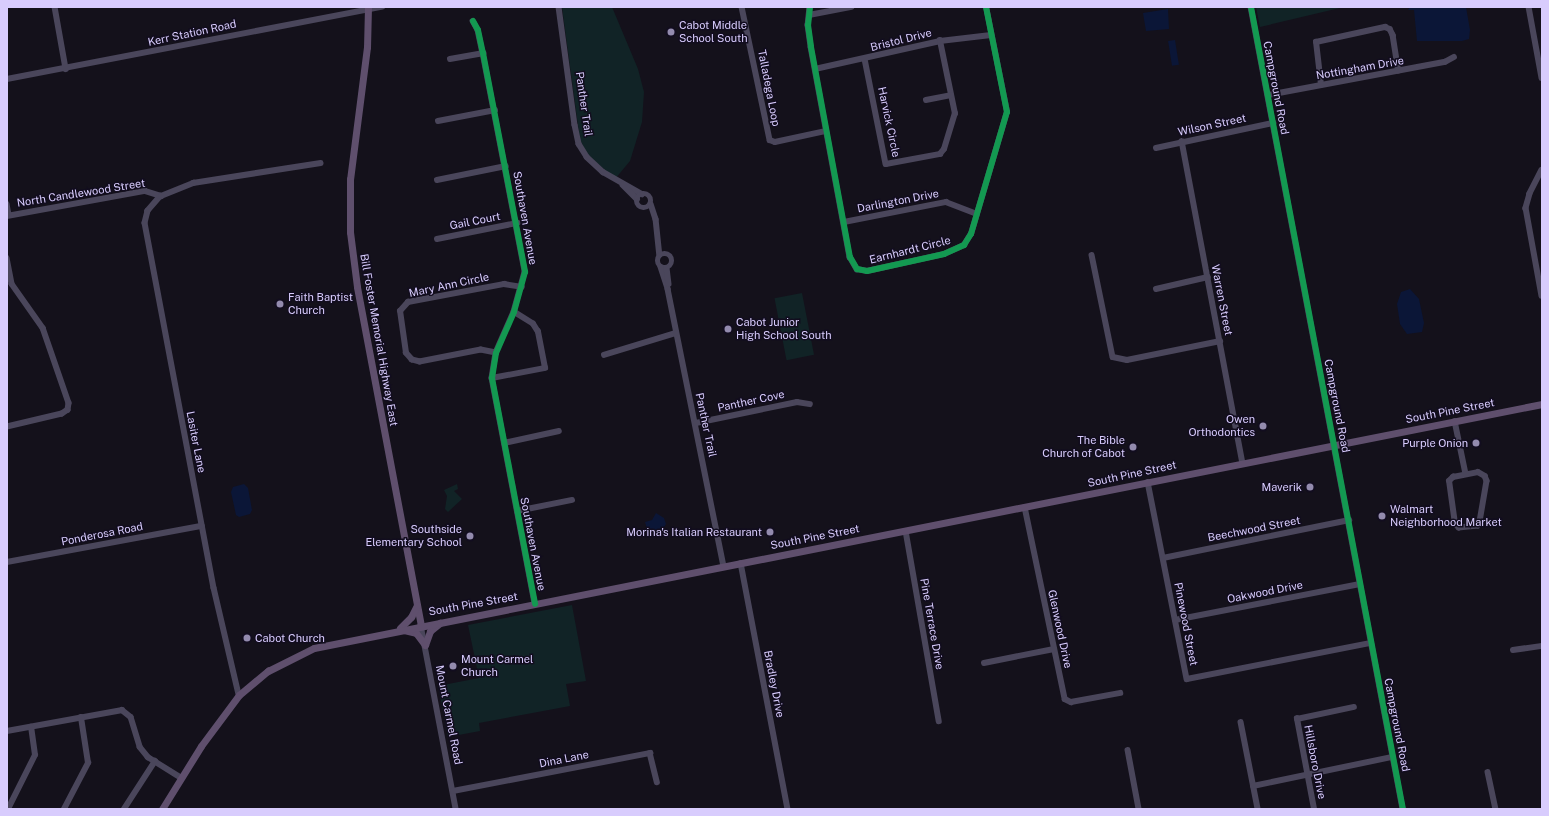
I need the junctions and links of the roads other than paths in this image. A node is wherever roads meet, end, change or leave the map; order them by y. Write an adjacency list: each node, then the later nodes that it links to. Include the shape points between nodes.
1 (55, 7): 19 (street)
2 (382, 7): 10 (street, Kerr Station Road)
3 (559, 7): 38 (street, Panther Trail, via 579,144 587,157 603,172)
4 (742, 7): 31 (street, Talladega Loop, via 770,140 775,142)
5 (810, 7): 11 (street, Earnhardt Circle)
6 (852, 7): 11 (street)
7 (986, 7): 13 (street, Earnhardt Circle)
8 (1251, 7): 26 (street, Campground Road)
9 (1529, 7): 22 (street)
10 (368, 8): 19 (street, Kerr Station Road); 85 (main road, Bill Foster Memorial Highway East, via 367,47 350,180 350,232 357,287)
11 (809, 15): 20 (street, Earnhardt Circle, via 808,25)
12 (473, 21): 15 (street, Southaven Avenue, via 478,30)
13 (992, 34): 14 (street, Bristol Drive); 44 (street, Earnhardt Circle, via 1007,112)
14 (940, 41): 18 (street, Bristol Drive); 25 (street, Harvick Circle)
15 (483, 53): 17 (street); 28 (street, Southaven Avenue)
16 (1454, 57): 21 (street, Nottingham Drive, via 1445,62)
17 (450, 59)
18 (865, 59): 20 (street, Bristol Drive); 25 (street, Harvick Circle, via 886,164 942,152 955,114)
19 (66, 68): 23 (street, Kerr Station Road)
20 (815, 69): 31 (street, Earnhardt Circle)
21 (1399, 71): 24 (street, Nottingham Drive); 24 (street, via 1393,35 1390,29 1385,27 1316,42)
22 (1542, 74)
23 (7, 79)
24 (1321, 85): 26 (street, Nottingham Drive)
25 (951, 95): 27 (street)
26 (1268, 95): 30 (street, Campground Road)
27 (926, 100)
28 (495, 110): 29 (street); 35 (street, Southaven Avenue)
29 (438, 121)
30 (1273, 122): 32 (street, Wilson Street); 70 (street, Campground Road)
31 (826, 131): 46 (street, Earnhardt Circle)
32 (1182, 141): 33 (street, Wilson Street); 53 (street, Warren Street)
33 (1156, 148)
34 (320, 163): 40 (street, via 193,183)
35 (506, 166): 37 (street); 47 (street, Southaven Avenue)
36 (1542, 170): 56 (street, via 1526,208)
37 (437, 180)
38 (623, 185): 39 (street, Panther Trail); 41 (street, Panther Trail)
39 (642, 194): 41 (street); 43 (street, via 650,196)
40 (161, 196): 45 (street, North Candlewood Street, via 145,191); 78 (street, Lasiter Lane, via 148,211 145,223)
41 (637, 200): 43 (street, Panther Trail, via 640,207)
42 (7, 204): 45 (street)
43 (648, 206): 49 (street, via 656,219)
44 (977, 214): 46 (street, Darlington Drive, via 946,202); 46 (street, Earnhardt Circle, via 971,234 964,245 867,271 857,269 852,264)
45 (8, 215)
46 (844, 222)
47 (517, 223): 48 (street, Gail Court); 54 (street, Southaven Avenue, via 525,272)
48 (437, 238)
49 (663, 254): 52 (street, via 657,260); 52 (street, via 672,259)
50 (1092, 255): 59 (street, via 1113,357 1127,360)
51 (7, 258): 67 (street, via 12,284 43,328 69,403 68,410 62,414)
52 (664, 267): 58 (street, Panther Trail)
53 (1208, 277): 55 (street); 59 (street, Warren Street)
54 (522, 287): 57 (street, Southaven Avenue); 60 (street, Mary Ann Circle, via 504,284 415,301 405,304 400,311 406,353 412,360 420,362 481,350)
55 (1156, 289)
56 (1542, 296)
57 (514, 312): 60 (street, Southaven Avenue); 62 (street, via 533,324 538,332 545,368)
58 (676, 333): 61 (street); 66 (street, Panther Trail)
59 (1220, 341): 71 (street, Warren Street)
60 (496, 353): 62 (street, Southaven Avenue)
61 (604, 355)
62 (492, 378): 69 (street, Southaven Avenue)
63 (810, 404): 66 (street, Panther Cove, via 797,402)
64 (1542, 404): 65 (main road, South Pine Street)
65 (1455, 421): 70 (main road, South Pine Street); 72 (street)
66 (696, 423): 83 (street, Panther Trail)
67 (7, 427)
68 (559, 431): 69 (street)
69 (504, 444): 76 (street, Southaven Avenue)
70 (1334, 446): 71 (main road, South Pine Street); 77 (street, Campground Road)
71 (1243, 463): 73 (main road, South Pine Street)
72 (1466, 474): 72 (street, via 1453,478 1448,485 1456,524 1463,529 1478,526 1487,481 1485,476 1478,472)
73 (1148, 482): 75 (main road, South Pine Street); 80 (street, Pinewood Street)
74 (572, 500): 76 (street)
75 (1026, 507): 79 (main road, South Pine Street); 94 (street, Glenwood Drive)
76 (517, 511): 86 (street, Southaven Avenue)
77 (1348, 520): 80 (street, Beechwood Street); 84 (street, Campground Road)
78 (202, 526): 81 (street, Ponderosa Road); 98 (street, Lasiter Lane)
79 (906, 531): 82 (main road, South Pine Street); 101 (street, Pine Terrace Drive)
80 (1163, 558): 87 (street, Pinewood Street)
81 (7, 562)
82 (741, 563): 83 (main road, South Pine Street); 119 (street, Bradley Drive)
83 (724, 566): 86 (main road, South Pine Street)
84 (1360, 584): 87 (street, Oakwood Drive); 91 (street, Campground Road)
85 (417, 604): 88 (main road, via 427,618); 89 (main road, Bill Foster Memorial Highway East); 90 (main road, via 409,620)
86 (535, 604): 88 (main road, South Pine Street)
87 (1175, 620): 91 (street, Pinewood Street, via 1186,680)
88 (440, 622): 89 (main road, South Pine Street); 92 (main road, via 430,631)
89 (421, 625): 90 (main road, South Pine Street); 92 (street, Mount Carmel Road)
90 (398, 629): 92 (main road, via 416,633); 98 (main road, South Pine Street, via 314,648 268,671)
91 (1371, 644): 106 (street, Campground Road)
92 (425, 645): 113 (street, Mount Carmel Road)
93 (1542, 647): 95 (street)
94 (1054, 649): 96 (street); 97 (street, Glenwood Drive, via 1066,700)
95 (1513, 650)
96 (984, 663)
97 (1120, 693)
98 (239, 695): 110 (main road, South Pine Street, via 220,718)
99 (1354, 707): 109 (street, Hillsboro Drive, via 1297,719)
100 (81, 718): 103 (street); 107 (street, via 122,710 131,717 140,747); 115 (street, via 88,763)
101 (940, 721)
102 (1241, 722): 112 (street)
103 (31, 727): 104 (street); 114 (street, via 35,755)
104 (7, 731)
105 (1128, 750): 120 (street)
106 (1392, 757): 109 (street); 123 (street, Campground Road)
107 (155, 762): 110 (street); 116 (street)
108 (1488, 772): 124 (street)
109 (1308, 775): 112 (street); 122 (street, Hillsboro Drive)
110 (181, 778): 117 (main road, South Pine Street)
111 (657, 782): 113 (street, Dina Lane, via 650,753)
112 (1253, 786): 121 (street)
113 (453, 791): 118 (street, Mount Carmel Road)
114 (8, 809)
115 (64, 809)
116 (124, 809)
117 (162, 809)
118 (456, 809)
119 (788, 809)
120 (1139, 809)
121 (1258, 809)
122 (1314, 809)
123 (1403, 809)
124 (1496, 809)

